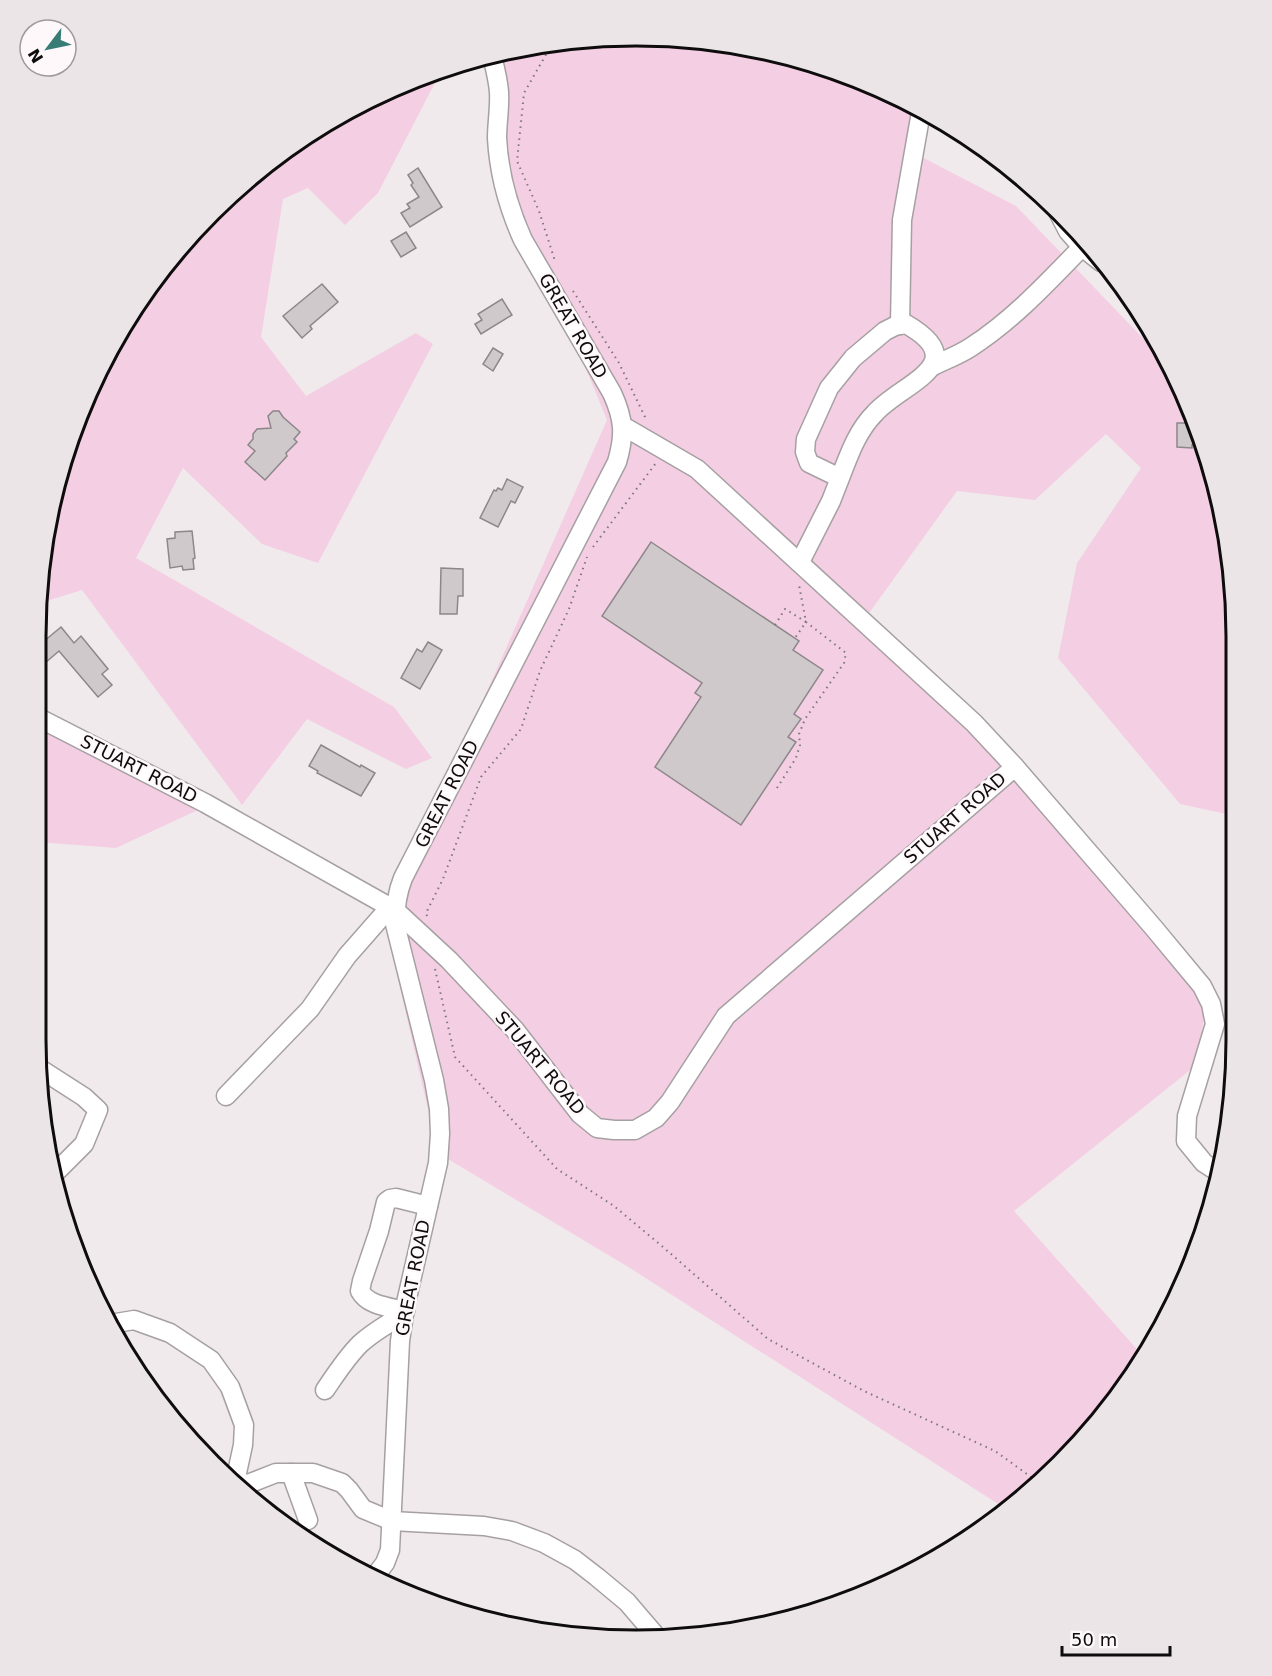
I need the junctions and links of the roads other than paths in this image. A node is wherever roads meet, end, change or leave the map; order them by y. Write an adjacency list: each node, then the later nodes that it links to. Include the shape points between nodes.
1 (494, 64): 6 (street, GREAT ROAD, via 499,94 499,163 513,218 612,393)
2 (920, 119): 4 (street, via 902,219)
3 (1080, 249): 5 (street, via 1008,320 969,348)
4 (900, 325): 5 (street, via 906,324 930,342 935,354); 7 (street, via 885,331 853,358 829,388 806,439 809,463)
5 (933, 366): 7 (street, via 884,403 861,429)
6 (623, 426): 8 (street, via 698,469); 11 (street, GREAT ROAD, via 617,462 403,878)
7 (840, 478): 8 (street)
8 (800, 561): 10 (street, via 974,723)
9 (46, 722): 11 (street, STUART ROAD, via 205,803)
10 (1015, 767): 11 (street, STUART ROAD, via 726,1016 670,1102 656,1118 635,1130 597,1128 580,1114 515,1030 449,960); 15 (street, via 1202,986 1211,1004 1215,1024 1186,1116 1186,1141)
11 (392, 908): 13 (street, via 347,956 310,1009); 16 (street, GREAT ROAD, via 439,1108 438,1163)
12 (48, 1074): 14 (street, via 98,1110 84,1144)
13 (226, 1096)
14 (61, 1167)
15 (1211, 1168)
16 (428, 1206): 17 (street, GREAT ROAD); 17 (street, via 396,1198 386,1202 362,1281 360,1291 368,1300)
17 (404, 1312): 19 (street, via 361,1344); 24 (street, GREAT ROAD)
18 (118, 1323): 20 (street, via 134,1320 170,1333 211,1360 230,1387 244,1425)
19 (325, 1390)
20 (236, 1473)
21 (291, 1473): 22 (street, via 276,1473); 23 (street); 24 (street, via 314,1473 342,1483 363,1509)
22 (248, 1484)
23 (308, 1520)
24 (392, 1521): 25 (street, GREAT ROAD, via 390,1550); 26 (street, via 484,1526 544,1543 597,1577 627,1602)
25 (379, 1571)
26 (650, 1629)

